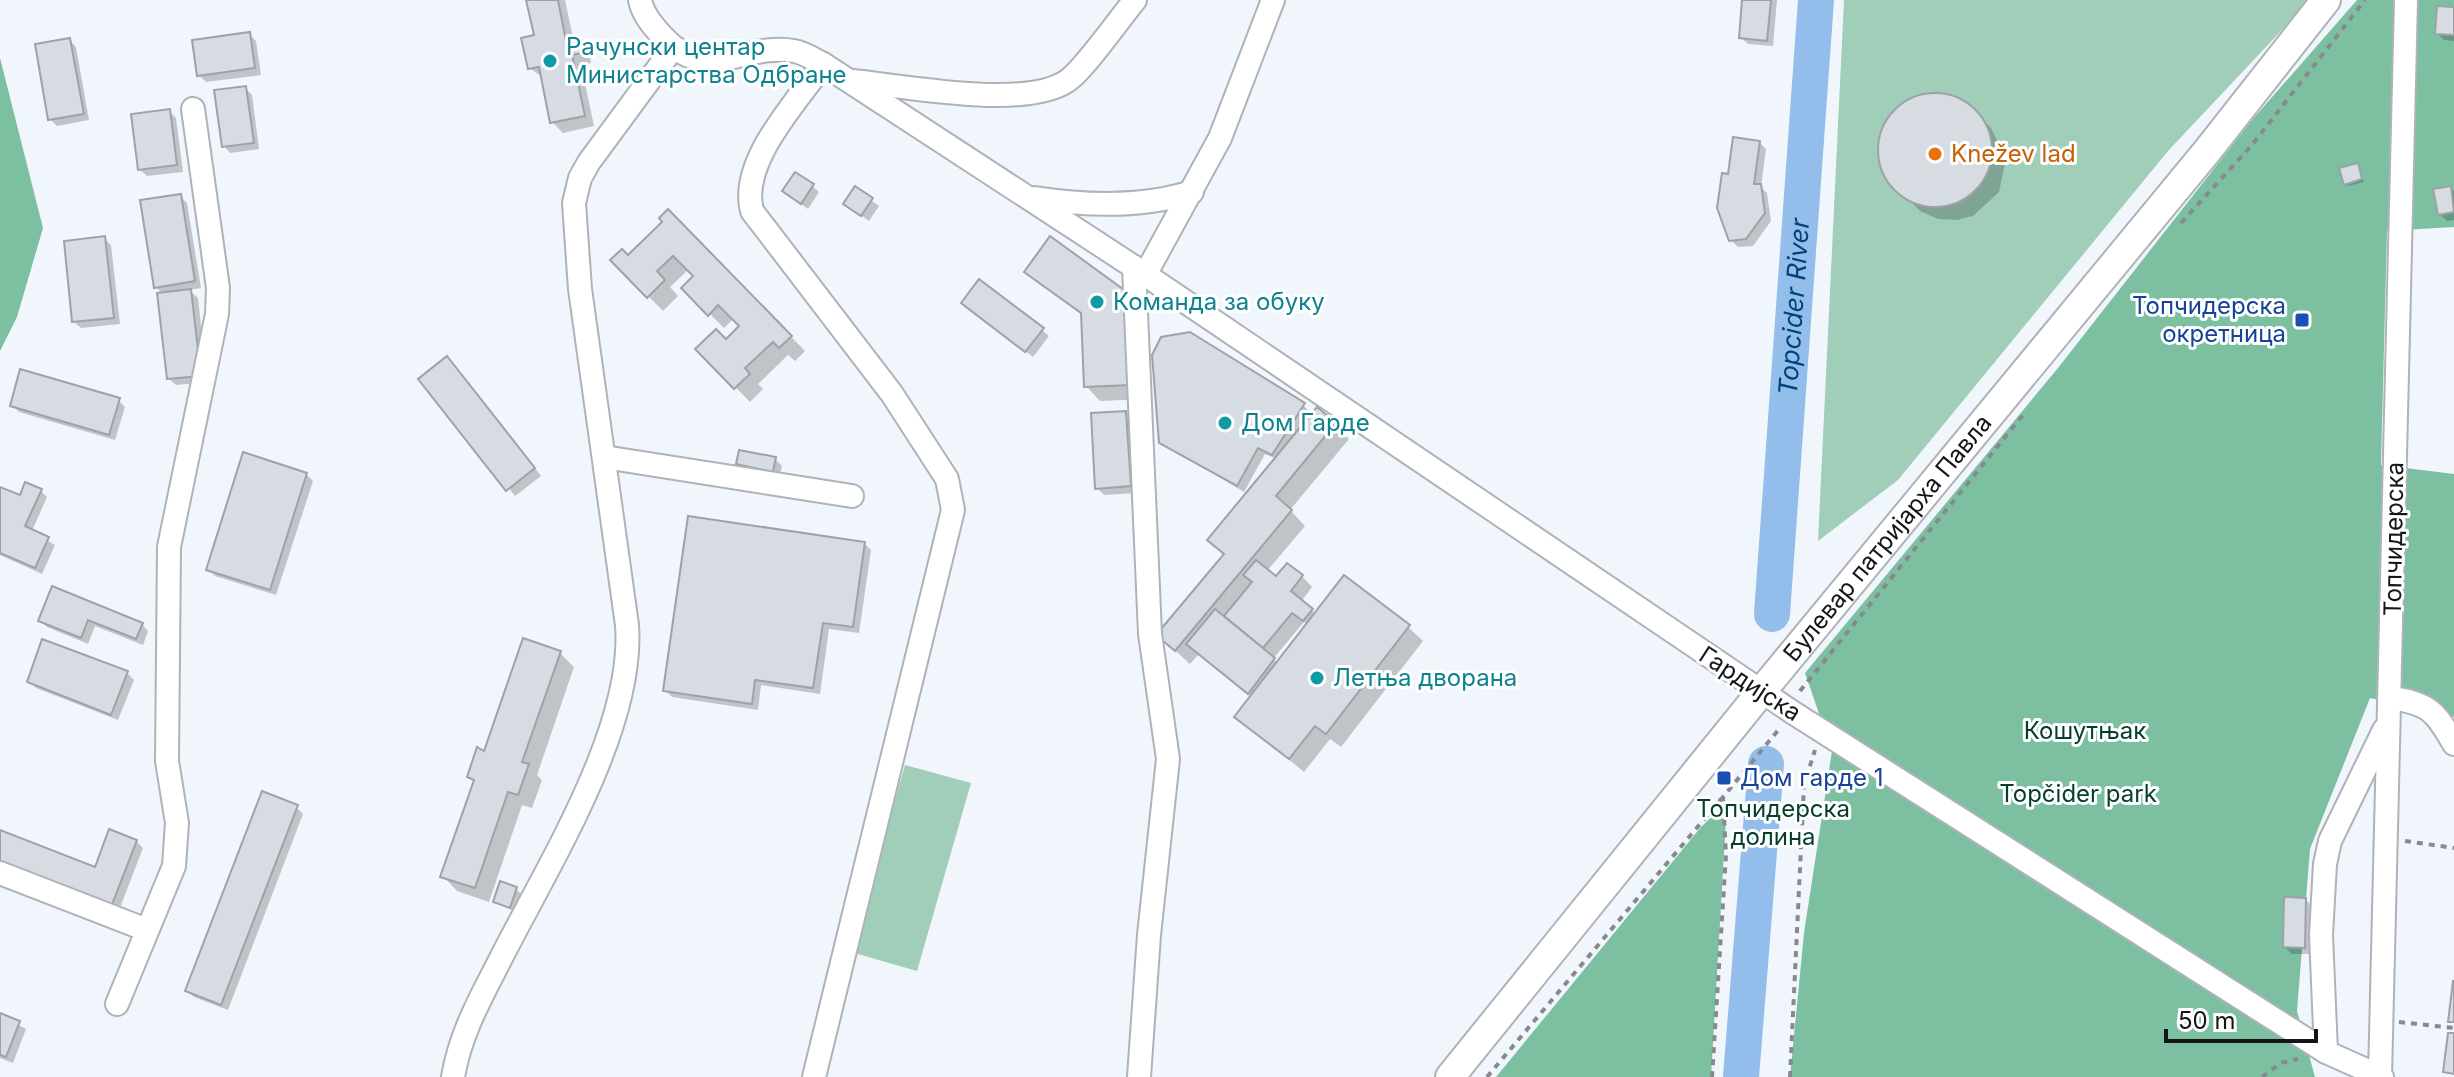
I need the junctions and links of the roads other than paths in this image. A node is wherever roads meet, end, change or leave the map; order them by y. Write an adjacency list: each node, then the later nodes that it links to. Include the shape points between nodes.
1 (640, 0): 6 (street, via 646,17)
2 (1135, 0): 8 (street, via 1068,81 1042,91 1001,96)
3 (1273, 0): 10 (street, via 1220,138)
4 (2326, 0): 15 (main road, Булевар патријарха Павла)
5 (2406, 0): 16 (street, Топчидерска)
6 (673, 48): 7 (street, Гардијска, via 708,61 797,52); 13 (street, via 589,162 576,189 580,289)
7 (823, 64): 8 (street, Гардијска); 23 (street, via 755,165 752,211 892,394 947,479 953,510)
8 (848, 81): 11 (street, Гардијска)
9 (193, 109): 19 (street, via 218,288 217,324 169,547 167,761 178,844)
10 (1192, 192): 11 (street, via 1079,205); 12 (street)
11 (1026, 197): 12 (street, Гардијска)
12 (1139, 271): 15 (street, Гардијска); 24 (street, via 1150,634 1168,759)
13 (604, 457): 14 (street); 22 (street, via 630,656 620,705 579,803 467,1026)
14 (852, 496)
15 (1761, 692): 21 (street, Гардијска); 25 (main road, Булевар патријарха Павла)
16 (2390, 708): 17 (street, via 2414,701 2436,713); 21 (street, via 2330,841 2325,864 2321,935); 26 (street, Топчидерска)
17 (2454, 744)
18 (0, 873): 19 (street)
19 (147, 930): 20 (street)
20 (117, 1004)
21 (2326, 1052): 26 (street, Гардијска)
22 (453, 1077)
23 (814, 1077)
24 (1139, 1077)
25 (1450, 1077)
26 (2381, 1077)

